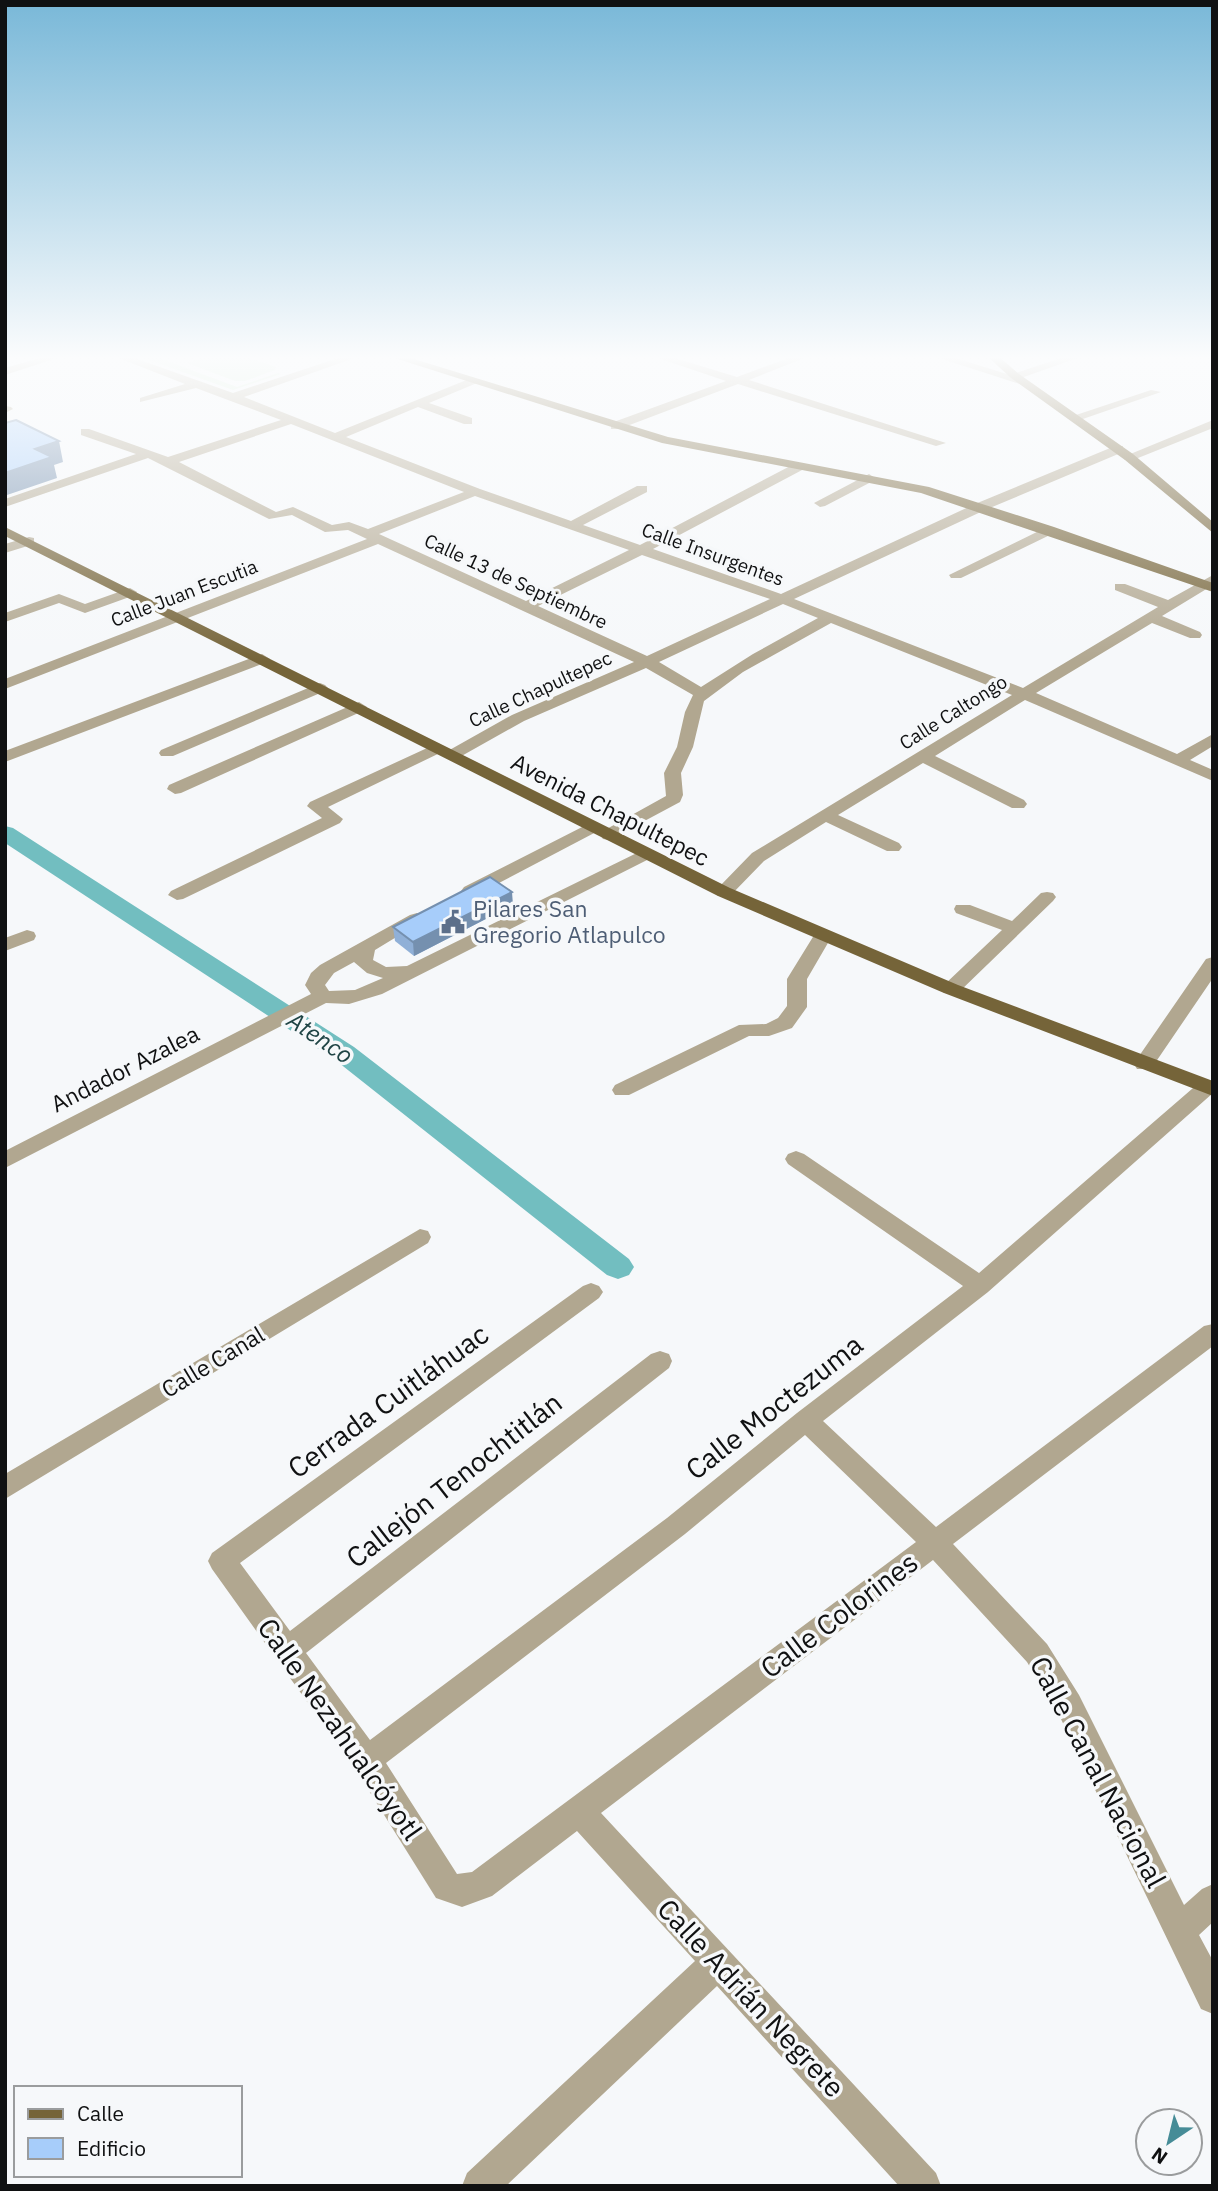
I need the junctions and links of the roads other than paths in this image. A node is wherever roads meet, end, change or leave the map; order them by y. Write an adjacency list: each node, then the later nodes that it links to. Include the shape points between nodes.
1 (136, 457): 13 (street)
2 (159, 457): 8 (street, Calle 13 de Septiembre)
3 (179, 457): 8 (street)
4 (387, 457): 12 (street, Calle Insurgentes)
5 (752, 457): 9 (main road)
6 (1113, 457): 15 (street)
7 (1129, 457): 17 (main road)
8 (168, 461): 20 (street, Calle 13 de Septiembre, via 274,516 293,511 330,529 349,526)
9 (800, 466): 10 (main road); 23 (street)
10 (869, 478): 14 (street); 15 (main road)
11 (642, 489): 16 (street)
12 (475, 492): 16 (street, Calle Insurgentes); 20 (street, Calle 13 de Septiembre)
13 (5, 503)
14 (820, 503)
15 (980, 507): 18 (main road); 28 (street)
16 (573, 525): 23 (street, Calle Insurgentes)
17 (1213, 528)
18 (1048, 530): 24 (street); 25 (main road)
19 (5, 531): 21 (main road, Avenida Chapultepec)
20 (373, 537): 30 (street, Calle 13 de Septiembre); 33 (street, Calle Juan Escutia)
21 (29, 541): 22 (street); 27 (main road, Avenida Chapultepec)
22 (5, 549)
23 (642, 549): 28 (street, Calle Insurgentes); 30 (street)
24 (956, 575)
25 (1209, 584): 29 (street, Calle Caltongo)
26 (1120, 587): 29 (street)
27 (130, 592): 32 (street, via 85,609 59,598); 33 (main road, Avenida Chapultepec)
28 (782, 599): 34 (street, Calle Insurgentes); 37 (street)
29 (1169, 606): 31 (street, Calle Caltongo)
30 (525, 607): 37 (street, Calle 13 de Septiembre)
31 (1151, 617): 35 (street); 41 (street, Calle Caltongo)
32 (5, 618)
33 (180, 618): 36 (main road, Avenida Chapultepec); 38 (street, Calle Juan Escutia)
34 (830, 618): 40 (street); 41 (street, Calle Insurgentes)
35 (1195, 635)
36 (262, 659): 39 (main road, Avenida Chapultepec); 47 (street)
37 (647, 662): 40 (street, Calle 13 de Septiembre); 44 (street, Calle Chapultepec)
38 (5, 684)
39 (320, 688): 42 (main road, Avenida Chapultepec); 45 (street)
40 (701, 693): 53 (street, via 675,764 674,798)
41 (1024, 694): 46 (street, Calle Caltongo); 48 (street, Calle Insurgentes)
42 (359, 707): 44 (main road, Avenida Chapultepec); 50 (street)
43 (1213, 739): 48 (street)
44 (445, 752): 53 (main road, Avenida Chapultepec); 57 (street, via 316,806 334,819)
45 (167, 753)
46 (923, 756): 51 (street); 52 (street, Calle Caltongo)
47 (5, 757)
48 (1177, 761): 49 (street, Calle Insurgentes)
49 (1213, 776)
50 (175, 789)
51 (1018, 804)
52 (827, 816): 54 (street); 56 (street, Calle Caltongo, via 758,857)
53 (600, 831): 55 (main road, Avenida Chapultepec); 63 (street)
54 (893, 847)
55 (647, 853): 56 (main road, Avenida Chapultepec); 66 (street)
56 (724, 892): 62 (main road, Avenida Chapultepec)
57 (177, 895)
58 (1048, 897): 60 (street)
59 (963, 909): 60 (street)
60 (1015, 928): 67 (street)
61 (27, 936): 64 (street)
62 (823, 936): 67 (main road, Avenida Chapultepec); 71 (street, via 797,979 797,1007 785,1023 769,1030 747,1030)
63 (368, 945): 66 (street, via 364,962 374,970 391,975); 68 (street, via 318,977 315,985)
64 (5, 946)
65 (1213, 963): 69 (street)
66 (412, 971): 68 (street, via 355,998)
67 (951, 989): 69 (main road, Avenida Chapultepec)
68 (323, 996): 73 (street, Andador Azalea)
69 (1144, 1064): 70 (main road, Avenida Chapultepec)
70 (1210, 1088): 75 (street, Calle Moctezuma)
71 (622, 1090)
72 (796, 1159): 75 (street)
73 (5, 1160)
74 (420, 1237): 80 (street, Calle Canal)
75 (980, 1286): 79 (street, Calle Moctezuma)
76 (591, 1292): 82 (street, Cerrada Cuitláhuac)
77 (1213, 1333): 81 (street, Calle Colorines)
78 (660, 1361): 83 (street, Callejón Tenochtitlán)
79 (806, 1420): 81 (street, Calle Canal Nacional); 84 (street, Calle Moctezuma, via 676,1526)
80 (5, 1488)
81 (935, 1544): 85 (street, Calle Colorines); 88 (street, Calle Canal Nacional, via 1037,1653 1069,1705)
82 (222, 1561): 83 (street, Calle Nezahualcóyotl)
83 (287, 1650): 84 (street, Calle Nezahualcóyotl)
84 (367, 1760): 86 (street, Calle Nezahualcóyotl, via 447,1887)
85 (578, 1810): 86 (street, Calle Colorines, via 481,1885); 89 (street, Calle Adrián Negrete)
86 (462, 1891)
87 (1213, 1900): 88 (street)
88 (1181, 1930): 90 (street, Calle Canal Nacional)
89 (719, 1961): 91 (street, Calle Adrián Negrete); 92 (street)
90 (1213, 1997)
91 (917, 2184)
92 (480, 2186)

